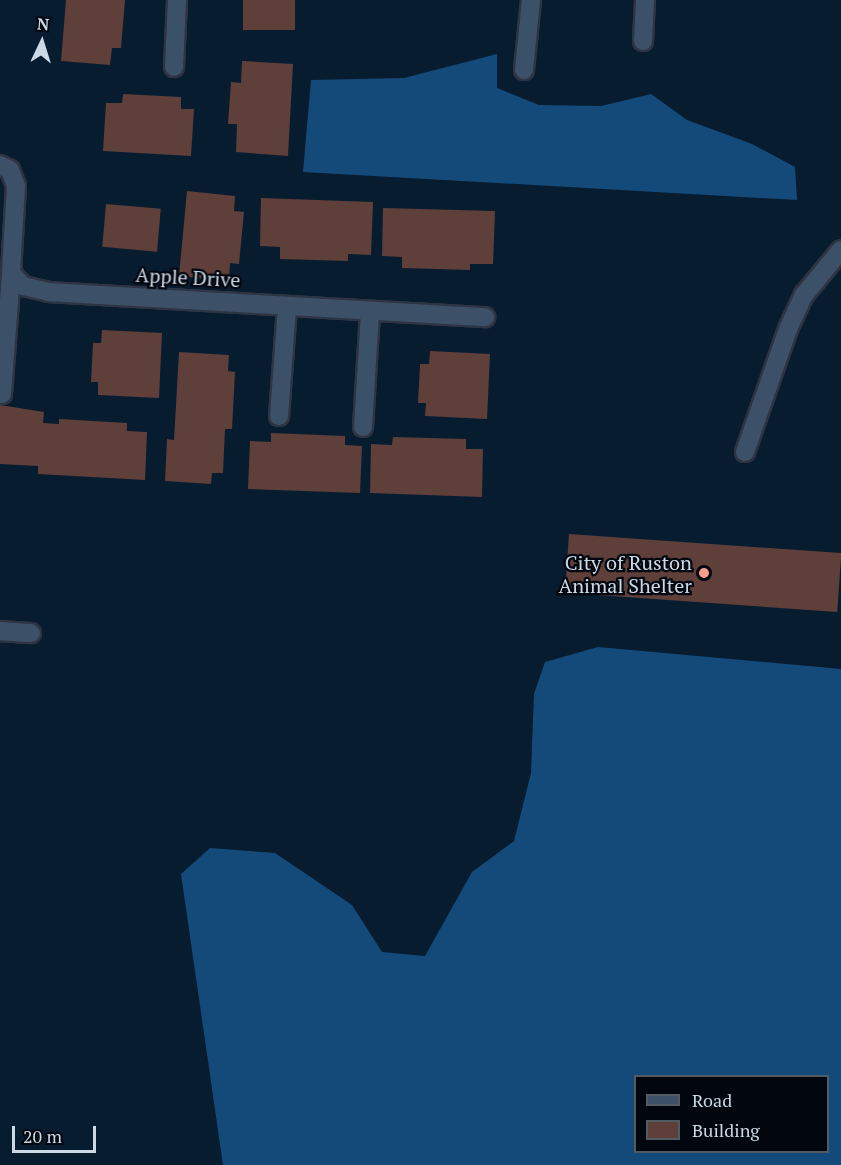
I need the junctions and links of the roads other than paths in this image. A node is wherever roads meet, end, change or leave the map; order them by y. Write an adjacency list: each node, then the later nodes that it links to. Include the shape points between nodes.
1 (177, 0): 5 (street)
2 (531, 0): 6 (street)
3 (645, 0): 4 (street)
4 (642, 41)
5 (174, 67)
6 (524, 70)
7 (0, 165): 9 (street, via 10,170 16,186)
8 (841, 250): 16 (street, via 804,295 788,329)
9 (11, 273): 10 (street, Apple Drive, via 23,286 48,292); 13 (street)
10 (286, 306): 11 (street, Apple Drive); 14 (street)
11 (370, 311): 12 (street, Apple Drive); 15 (street)
12 (484, 317)
13 (2, 394)
14 (279, 416)
15 (363, 427)
16 (745, 452)
17 (0, 631): 18 (street)
18 (31, 633)

